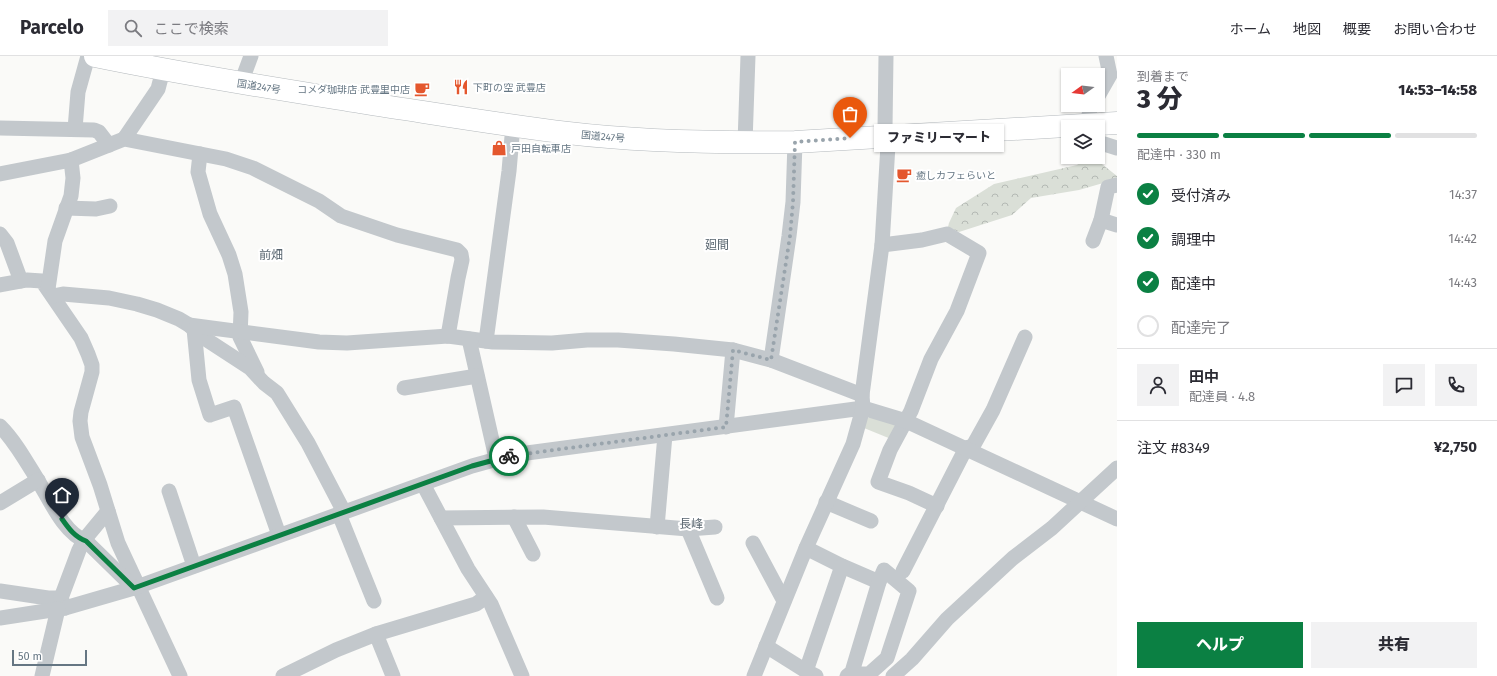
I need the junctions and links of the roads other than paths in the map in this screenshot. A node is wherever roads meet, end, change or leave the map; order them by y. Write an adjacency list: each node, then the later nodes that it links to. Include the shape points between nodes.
1 (88, 56): 15 (street, via 78,92)
2 (94, 56): 7 (highway, 国道247号)
3 (251, 56): 8 (street)
4 (748, 56): 20 (street)
5 (886, 56): 16 (street)
6 (1106, 56): 9 (street, via 1110,75)
7 (163, 70): 8 (highway, 国道247号); 17 (street, via 155,94)
8 (241, 83): 12 (highway, 国道247号)
9 (1105, 84)
10 (1117, 123): 11 (highway, 国道247号)
11 (1105, 124)
12 (513, 125): 20 (highway, 国道247号, via 569,133 656,140); 42 (street)
13 (1061, 127): 16 (highway, 国道247号)
14 (0, 128): 15 (street)
15 (76, 129): 21 (street, via 99,132)
16 (886, 136): 19 (highway, 国道247号); 33 (street, via 888,145)
17 (124, 139): 21 (street); 23 (street)
18 (1105, 141): 22 (street)
19 (795, 142): 20 (highway, 国道247号); 44 (street, via 790,236)
20 (745, 143)
21 (109, 145): 24 (street)
22 (1117, 148)
23 (200, 154): 38 (street, via 198,172 208,207 235,274 241,312); 39 (street, via 253,168 319,201 341,216 397,235 457,250 462,254 462,260)
24 (71, 160): 25 (street); 28 (street, via 73,178 71,196)
25 (0, 174)
26 (1117, 185): 29 (street, via 1108,187)
27 (110, 206): 28 (street, via 96,209)
28 (66, 208): 36 (street, via 55,241)
29 (1102, 220): 30 (street); 32 (street)
30 (1117, 225)
31 (0, 234): 34 (street, via 7,243)
32 (1093, 241)
33 (882, 245): 48 (street); 49 (street, via 947,234 979,252 957,311 931,359)
34 (21, 281): 35 (street); 36 (street, via 42,281)
35 (0, 285)
36 (50, 293): 37 (street, via 91,296 137,304 179,319); 63 (street, via 81,338 92,365 81,412 80,429)
37 (192, 327): 38 (street); 45 (street); 72 (street, via 199,380 210,415 234,407)
38 (240, 333): 39 (street, via 347,343); 45 (street)
39 (448, 336): 41 (street)
40 (1025, 337): 53 (street, via 993,410 973,446)
41 (468, 339): 42 (street); 46 (street)
42 (486, 341): 43 (street, via 644,341)
43 (733, 350): 44 (street); 51 (street)
44 (771, 360): 48 (street)
45 (258, 376): 64 (street, via 277,393 308,443)
46 (477, 376): 47 (street); 54 (street)
47 (404, 388)
48 (862, 402): 49 (street); 51 (street); 59 (street, via 853,444)
49 (906, 420): 53 (street); 62 (street, via 890,450 878,482)
50 (0, 426): 56 (street)
51 (726, 427): 52 (street)
52 (665, 434): 54 (street); 69 (street)
53 (966, 448): 60 (street); 62 (street)
54 (496, 458): 57 (street)
55 (1117, 468): 60 (street)
56 (38, 480): 61 (street); 73 (street, via 71,531)
57 (423, 484): 64 (street); 66 (street)
58 (175, 498): 77 (street)
59 (826, 502): 68 (street); 75 (street)
60 (1080, 502): 67 (street); 99 (street, via 1013,558 948,619)
61 (0, 503)
62 (937, 506): 79 (street)
63 (108, 511): 73 (street); 81 (street, via 118,544)
64 (342, 513): 72 (street); 85 (street)
65 (514, 517): 66 (street); 69 (street); 76 (street)
66 (441, 518): 83 (street)
67 (1117, 519)
68 (871, 521)
69 (657, 527): 71 (street)
70 (715, 527): 71 (street)
71 (688, 529): 84 (street)
72 (279, 535): 77 (street)
73 (84, 540): 81 (street); 87 (street)
74 (752, 543): 86 (street)
75 (806, 548): 78 (street); 86 (street)
76 (533, 554)
77 (194, 566): 81 (street)
78 (842, 566): 80 (street); 91 (street)
79 (903, 572)
80 (879, 582): 92 (street); 92 (street, via 884,570 909,591 888,658 869,674)
81 (136, 587): 87 (street); 94 (street)
82 (0, 591): 87 (street, via 48,598)
83 (486, 597): 89 (street, via 469,607); 97 (street)
84 (717, 598)
85 (374, 601)
86 (784, 601): 90 (street)
87 (61, 605): 88 (street); 93 (street)
88 (0, 618)
89 (376, 634): 95 (street); 96 (street)
90 (766, 646): 91 (street); 98 (street)
91 (811, 674)
92 (849, 674)
93 (42, 676)
94 (180, 676)
95 (282, 676)
96 (393, 676)
97 (522, 676)
98 (754, 676)
99 (893, 676)

